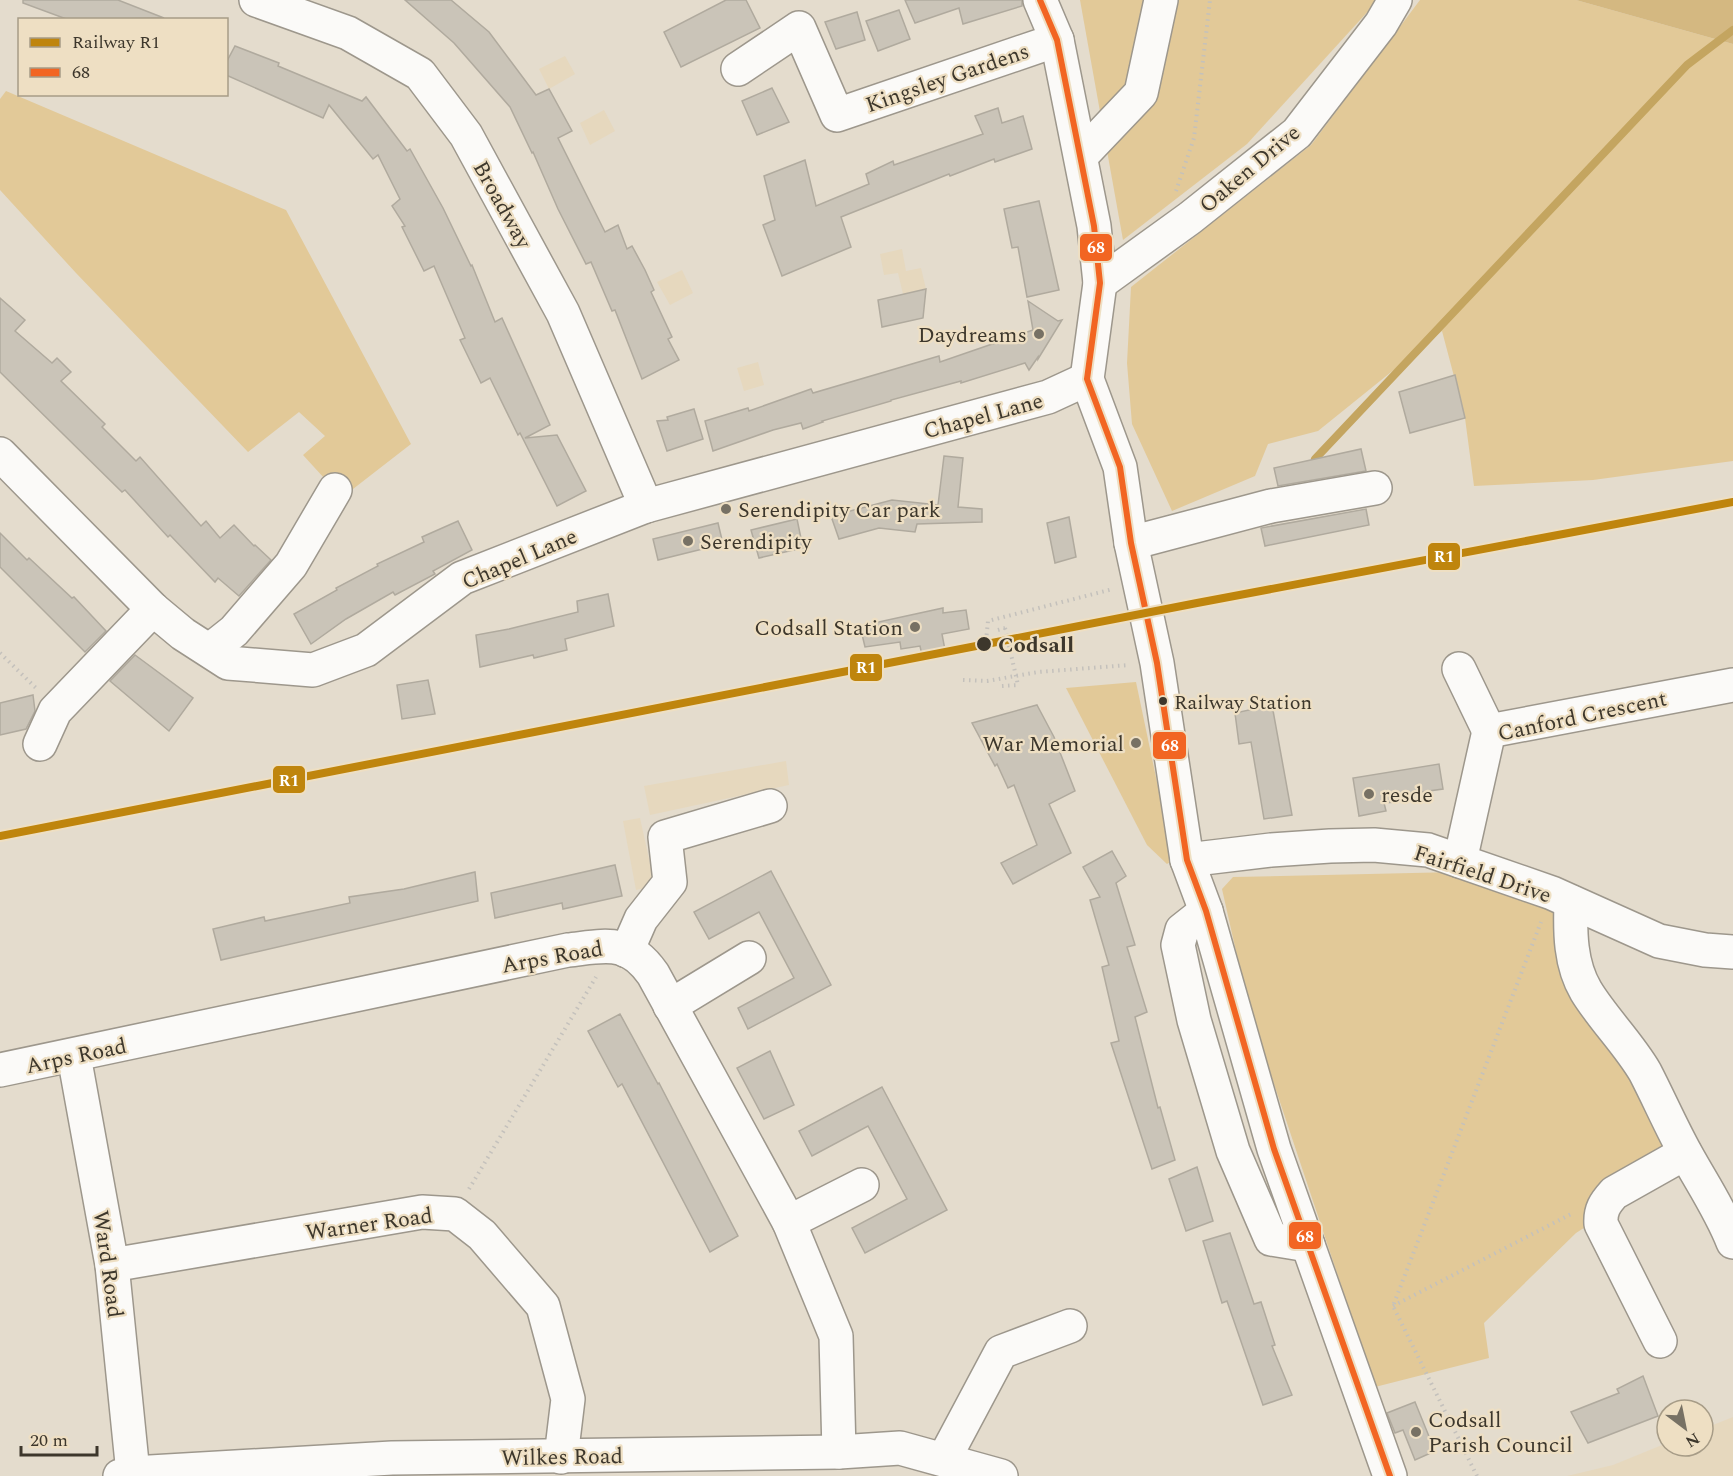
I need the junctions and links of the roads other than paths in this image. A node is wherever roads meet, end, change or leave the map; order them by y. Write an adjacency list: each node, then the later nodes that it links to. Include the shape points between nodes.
1 (256, 0): 13 (street, Broadway, via 348,33 420,74 466,135 563,313)
2 (1040, 0): 5 (street)
3 (1161, 0): 7 (street, via 1141,93)
4 (1395, 0): 8 (street, Oaken Drive, via 1297,133)
5 (1057, 40): 6 (street, Kingsley Gardens, via 837,114 799,28); 7 (street)
6 (738, 69)
7 (1081, 156): 8 (street)
8 (1100, 283): 9 (street)
9 (1087, 379): 13 (street, Chapel Lane, via 1048,397); 14 (street, via 1120,467)
10 (0, 454): 15 (street, Chapel Lane)
11 (1375, 488): 14 (street, via 1271,506)
12 (335, 490): 16 (street, via 291,565 234,631)
13 (646, 506): 16 (street, Chapel Lane, via 462,578 366,650 313,670 228,663)
14 (1131, 543): 22 (street, via 1157,663)
15 (153, 609): 16 (street, Chapel Lane); 20 (street, via 55,711)
16 (210, 650)
17 (1459, 669): 19 (street)
18 (1733, 684): 19 (street, Canford Crescent)
19 (1489, 731): 23 (street, Canford Crescent)
20 (40, 744)
21 (770, 806): 25 (street, via 665,837 670,882)
22 (1187, 860): 23 (street, Fairfield Drive, via 1271,850 1374,845 1428,850); 44 (street, via 1206,911 1274,1149)
23 (1460, 861): 24 (street, Fairfield Drive)
24 (1561, 897): 26 (street, Fairfield Drive, via 1659,942); 31 (street, via 1585,989 1644,1072)
25 (621, 948): 28 (street, Arps Road, via 642,959); 29 (street, Arps Road, via 568,950)
26 (1733, 951)
27 (748, 958): 28 (street)
28 (670, 1006): 33 (street, Arps Road)
29 (74, 1056): 30 (street, Arps Road); 35 (street, Ward Road)
30 (0, 1070)
31 (1685, 1152): 34 (street); 37 (street, via 1614,1193 1600,1213 1601,1224)
32 (862, 1185): 33 (street)
33 (789, 1222): 38 (street, Arps Road, via 836,1336)
34 (1730, 1235)
35 (112, 1264): 39 (street, Warner Road, via 422,1212 454,1214 482,1235 543,1306 568,1399); 42 (street, Ward Road)
36 (1070, 1326): 40 (street, via 1002,1352)
37 (1660, 1341)
38 (839, 1452): 39 (street, Wilkes Road); 40 (street, Wilkes Road, via 900,1448)
39 (561, 1456): 41 (street, Wilkes Road)
40 (944, 1459): 43 (street, Wilkes Road)
41 (391, 1467): 42 (street, Wilkes Road)
42 (126, 1474)
43 (1001, 1476)
44 (1390, 1476)

